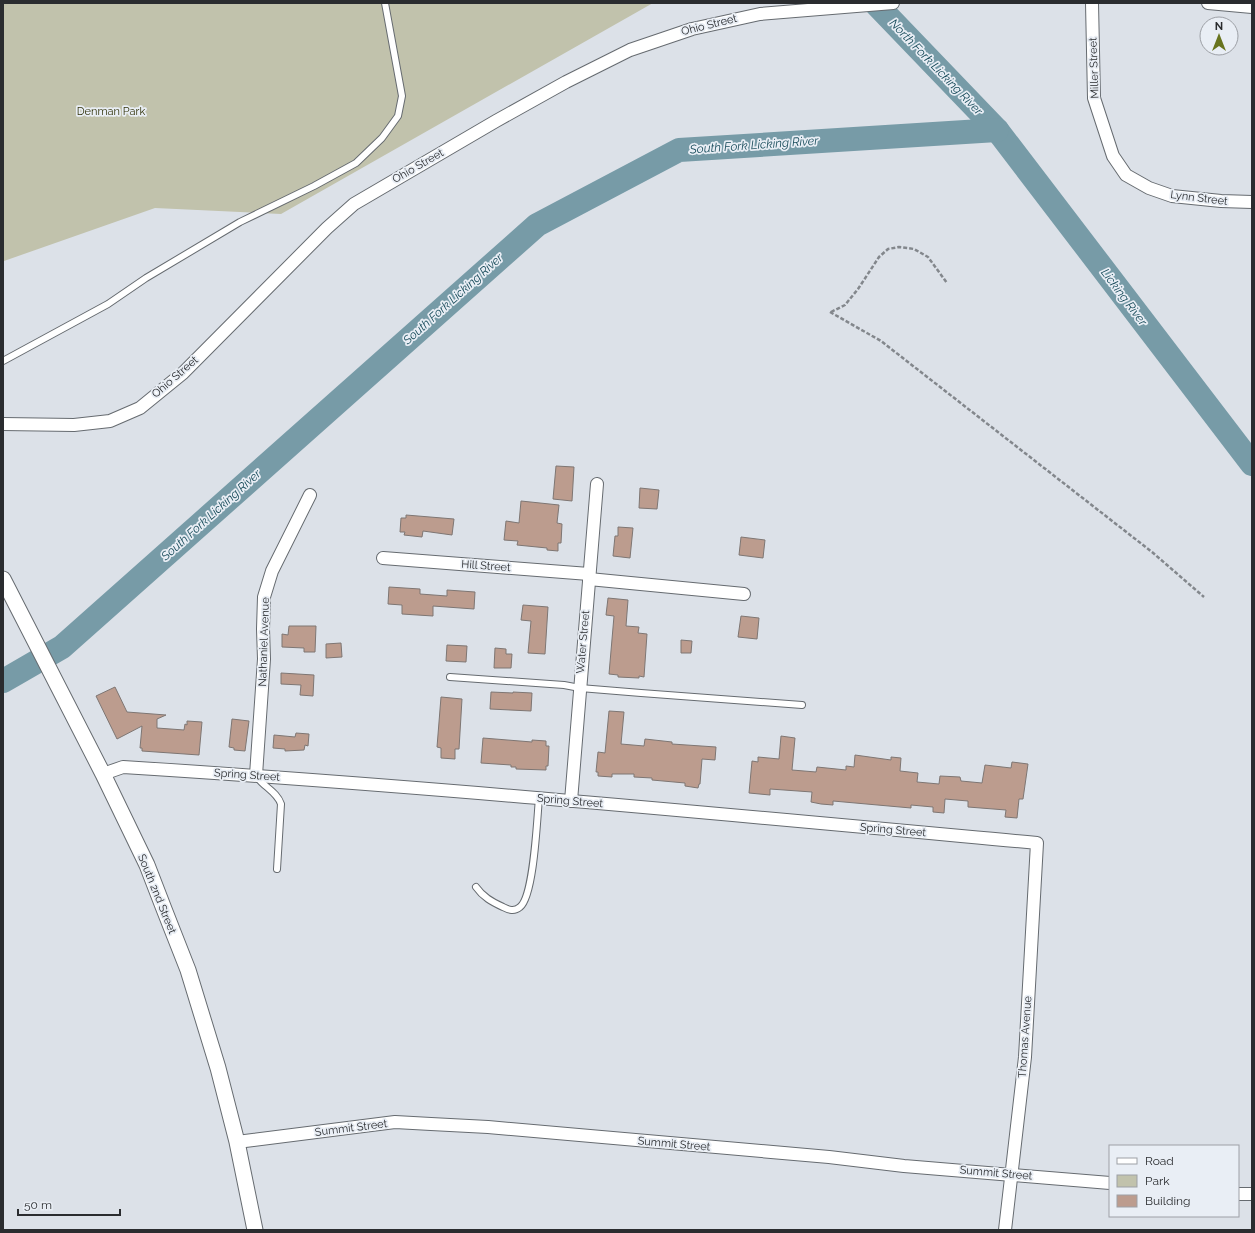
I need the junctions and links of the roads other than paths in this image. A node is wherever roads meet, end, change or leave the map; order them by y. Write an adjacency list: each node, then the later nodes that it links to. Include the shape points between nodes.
1 (385, 3): 8 (lane, via 402,96 398,116 382,138 356,163 240,222 146,278 108,304)
2 (893, 3): 9 (street, Ohio Street, via 760,14 726,20 630,50 566,82 354,204 326,228 183,372 140,408 110,420 74,425)
3 (1092, 3): 6 (street, Miller Street, via 1094,98 1113,156)
4 (1208, 3): 5 (street)
5 (1252, 7)
6 (1126, 175): 7 (street, Lynn Street, via 1149,188 1172,196 1221,202)
7 (1252, 202)
8 (3, 361)
9 (3, 424)
10 (597, 484): 13 (street, Water Street)
11 (310, 495): 20 (street, Nathaniel Avenue, via 272,571 264,597 264,659)
12 (383, 558): 13 (street, Hill Street)
13 (589, 577): 15 (street, Hill Street); 17 (street, Water Street)
14 (3, 579): 19 (street, South 2nd Street)
15 (744, 594)
16 (450, 677): 17 (lane)
17 (580, 688): 18 (lane); 22 (street, Water Street)
18 (802, 705)
19 (103, 774): 20 (street, Spring Street, via 123,767); 26 (street, South 2nd Street, via 146,865 188,970 218,1068)
20 (256, 775): 21 (street, Spring Street); 24 (lane, via 279,798 281,804)
21 (539, 798): 22 (street, Spring Street); 25 (lane, via 532,876 528,895 521,906 517,910 504,908 487,899)
22 (571, 800): 23 (street, Spring Street)
23 (1038, 843): 27 (street, Thomas Avenue, via 1025,1057)
24 (277, 869)
25 (476, 887)
26 (237, 1142): 27 (street, Summit Street, via 403,1122 488,1127); 31 (street, South 2nd Street)
27 (1012, 1175): 28 (street, Summit Street); 32 (street, Thomas Avenue)
28 (1109, 1183)
29 (1239, 1194): 30 (street)
30 (1252, 1194)
31 (255, 1230)
32 (1005, 1230)

